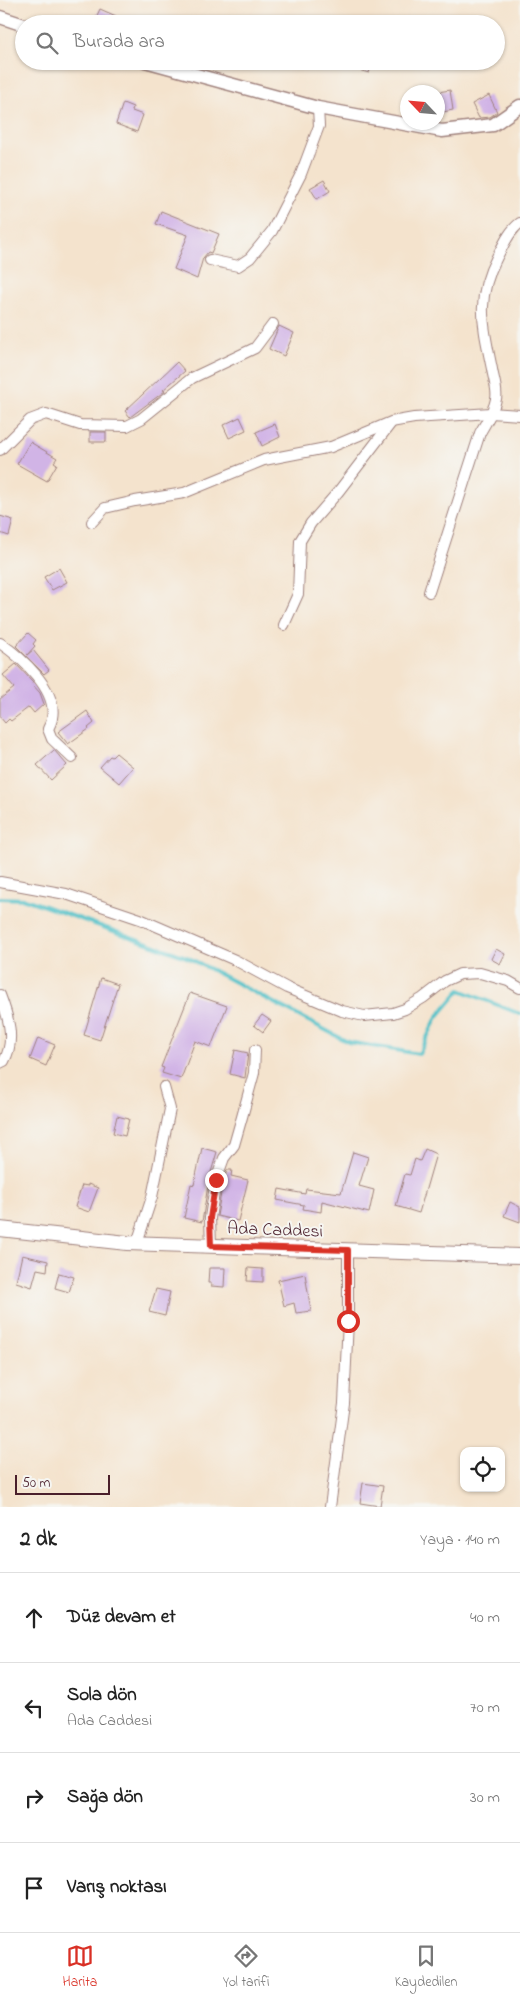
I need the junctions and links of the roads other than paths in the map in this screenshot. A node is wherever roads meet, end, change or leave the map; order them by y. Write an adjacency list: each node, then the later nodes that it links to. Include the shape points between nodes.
1 (0, 17): 2 (street)
2 (15, 22)
3 (179, 70): 5 (street)
4 (520, 106): 5 (street, via 493,125 442,131)
5 (318, 108): 7 (street, via 319,126 301,174 272,231 250,258 238,266)
6 (520, 223): 9 (street, via 490,269 483,297 481,318 497,397)
7 (210, 260)
8 (273, 324): 12 (street, via 255,348 192,378 141,419 127,426 80,425 46,414 30,420)
9 (491, 413): 10 (street); 11 (street); 14 (street, via 480,433)
10 (520, 415)
11 (391, 422): 13 (street, via 331,447 264,460 184,493 105,508); 15 (street, via 300,541 298,594)
12 (0, 450)
13 (92, 522)
14 (429, 592)
15 (284, 625)
16 (1, 645): 17 (street, via 29,668 47,690 52,718 48,729 52,739)
17 (72, 758)
18 (0, 882): 19 (street, via 66,894 140,919 235,960 287,988 342,1011 364,1016 405,1009 460,974 480,974)
19 (520, 988)
20 (0, 995): 22 (street, via 11,1036 8,1055)
21 (255, 1050): 26 (street, via 254,1073 234,1145 224,1158 216,1180 210,1218)
22 (0, 1063)
23 (164, 1087): 25 (street, via 170,1109 152,1197)
24 (0, 1229): 25 (main road, Ada Caddesi)
25 (137, 1243): 26 (main road, Ada Caddesi)
26 (211, 1246): 27 (main road, Ada Caddesi)
27 (348, 1250): 28 (main road, Ada Caddesi); 29 (street, via 344,1403)
28 (520, 1256)
29 (330, 1507)

